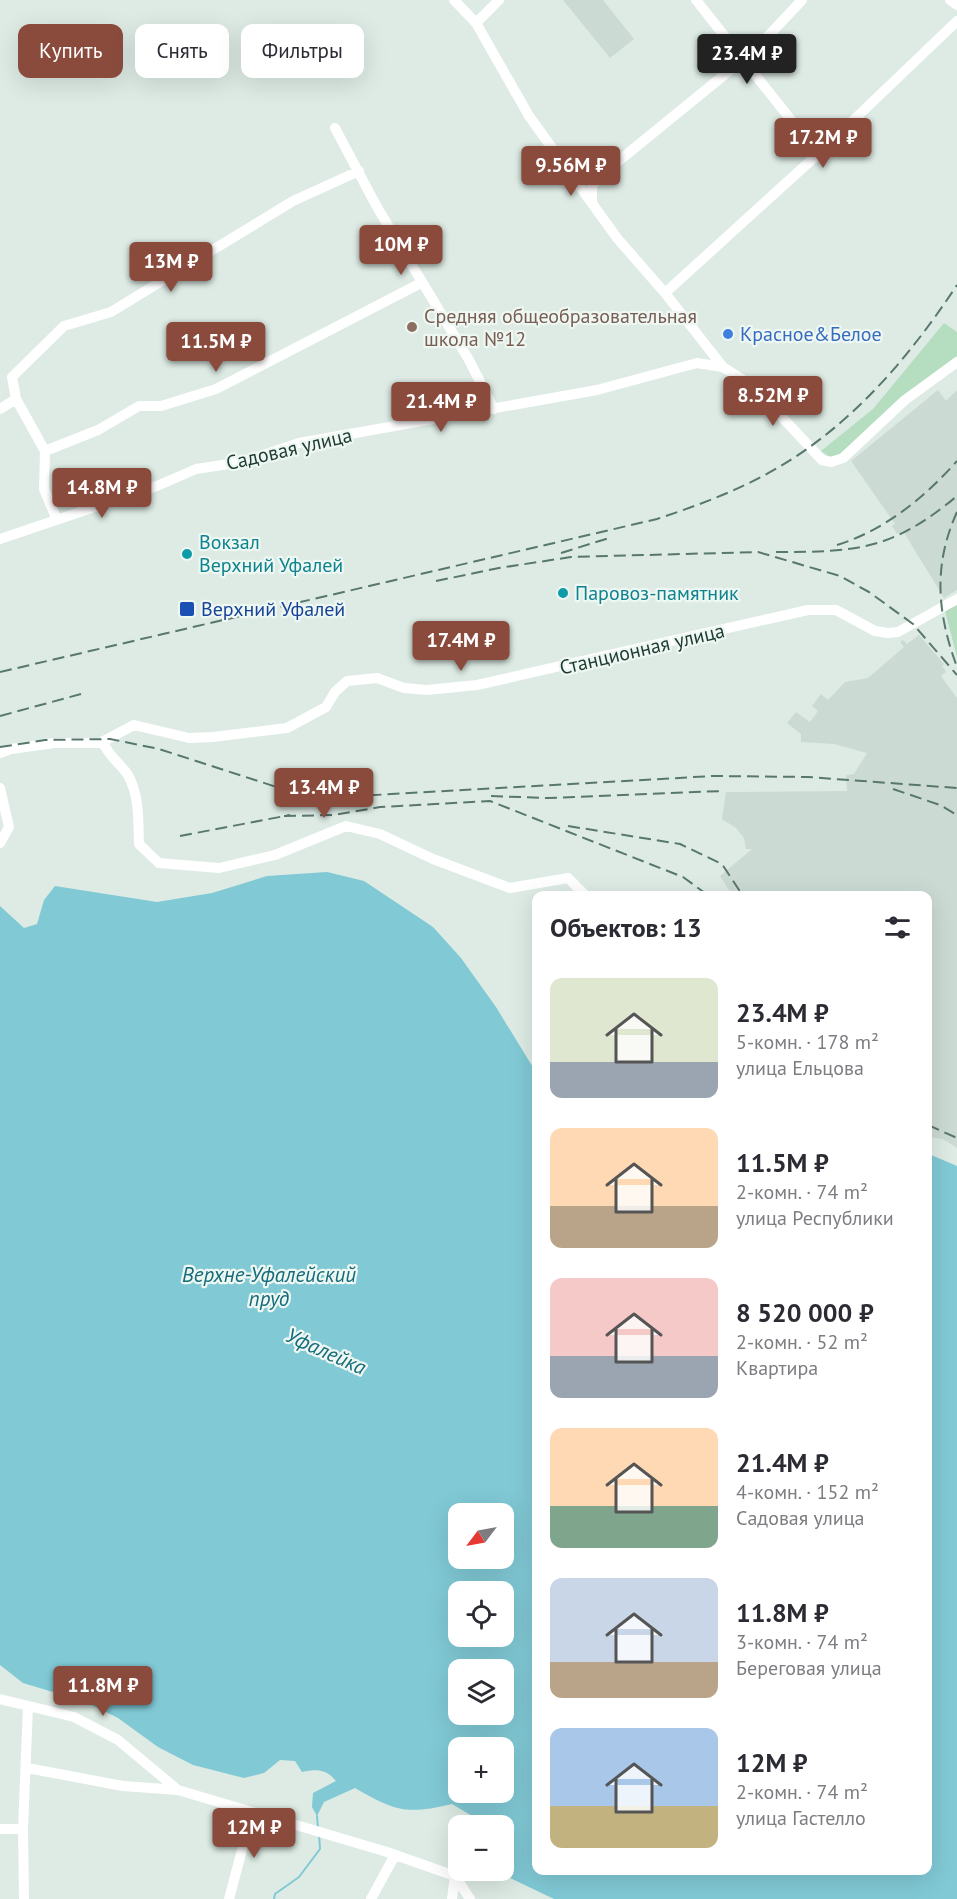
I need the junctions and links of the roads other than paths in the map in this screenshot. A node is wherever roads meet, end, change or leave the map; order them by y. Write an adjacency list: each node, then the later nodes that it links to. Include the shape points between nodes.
1 (454, 0): 8 (street)
2 (499, 0): 8 (street)
3 (696, 0): 9 (street)
4 (802, 0): 9 (street)
5 (950, 0): 6 (street)
6 (957, 5)
7 (957, 21): 11 (street)
8 (476, 23): 13 (street, via 529,116)
9 (744, 59): 11 (street); 13 (street, via 599,177 592,186)
10 (335, 128): 12 (street)
11 (818, 154): 15 (street)
12 (359, 171): 14 (street); 18 (street, via 293,201 111,312 64,326 12,377)
13 (592, 202): 15 (street)
14 (421, 284): 20 (street, via 469,360); 21 (street, via 216,389 161,406 139,406 98,430)
15 (664, 293): 17 (street)
16 (957, 362): 17 (street, via 905,400 843,458 831,462 813,453 754,387)
17 (723, 367): 20 (street, Садовая улица, via 697,363 597,390)
18 (16, 399): 19 (street); 21 (street)
19 (0, 409)
20 (494, 409): 22 (street, Садовая улица, via 298,443 242,462 196,469)
21 (45, 451): 22 (street, via 45,489)
22 (57, 520): 23 (street, Садовая улица)
23 (0, 539)
24 (957, 599): 25 (street, Станционная улица, via 898,632 875,631 836,610 808,610 477,685 427,690 404,688 377,678 346,681 326,707 286,728 189,738 134,725)
25 (103, 742): 26 (street, via 54,743); 29 (street, via 127,775 138,802 139,844 159,863 219,868 275,855 346,826 380,834 510,888 568,879)
26 (0, 754)
27 (0, 788): 28 (street, via 9,827)
28 (0, 843)
29 (581, 891)
30 (0, 1699): 31 (street)
31 (28, 1706): 32 (street); 33 (street, via 74,1717 118,1740)
32 (27, 1768): 33 (street, via 123,1786); 36 (street)
33 (178, 1790): 34 (street)
34 (252, 1812): 37 (street); 42 (street)
35 (0, 1829): 36 (street)
36 (23, 1829): 41 (street)
37 (395, 1855): 38 (street); 43 (street)
38 (448, 1874)
39 (454, 1881): 44 (street)
40 (458, 1881): 45 (street)
41 (24, 1899)
42 (229, 1899)
43 (371, 1899)
44 (452, 1899)
45 (470, 1899)

